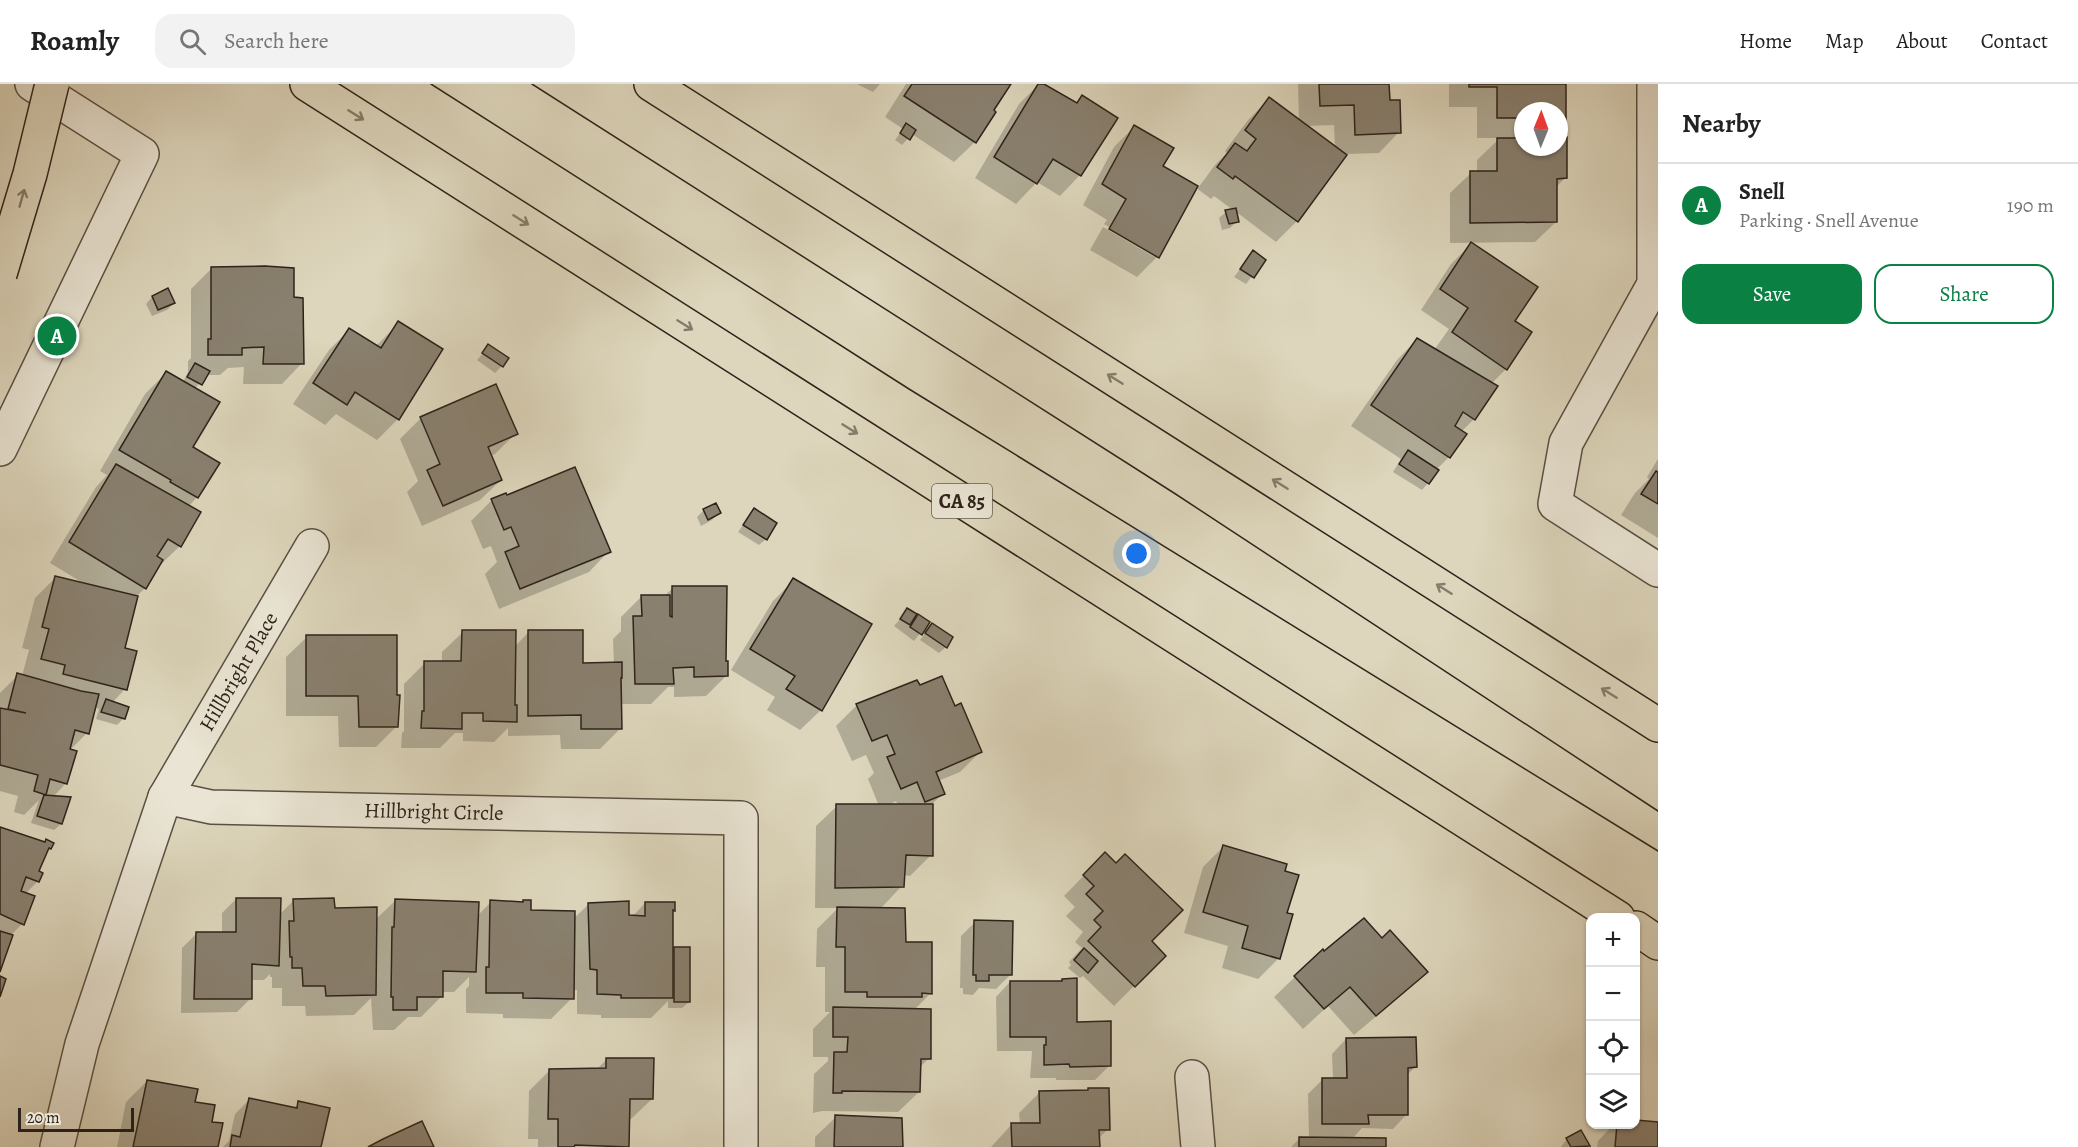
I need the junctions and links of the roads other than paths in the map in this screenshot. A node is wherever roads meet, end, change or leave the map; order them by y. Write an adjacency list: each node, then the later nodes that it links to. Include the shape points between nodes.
1 (32, 84): 7 (street, via 142,154)
2 (52, 84): 6 (main road, one-way to 2, bridge)
3 (307, 84): 12 (main road, CA 85, one-way to 12)
4 (651, 84): 10 (main road, one-way to 4)
5 (1654, 84): 9 (street, via 1654,284 1566,443 1555,504)
6 (0, 274)
7 (0, 449)
8 (312, 546): 11 (street, Hillbright Place)
9 (1658, 570)
10 (1658, 725)
11 (165, 797): 16 (street, via 82,1044); 17 (street, Hillbright Circle, via 211,807 741,818)
12 (1610, 913)
13 (1640, 931): 14 (main road)
14 (1658, 943)
15 (1192, 1077): 18 (street)
16 (57, 1147)
17 (741, 1147)
18 (1197, 1147)

